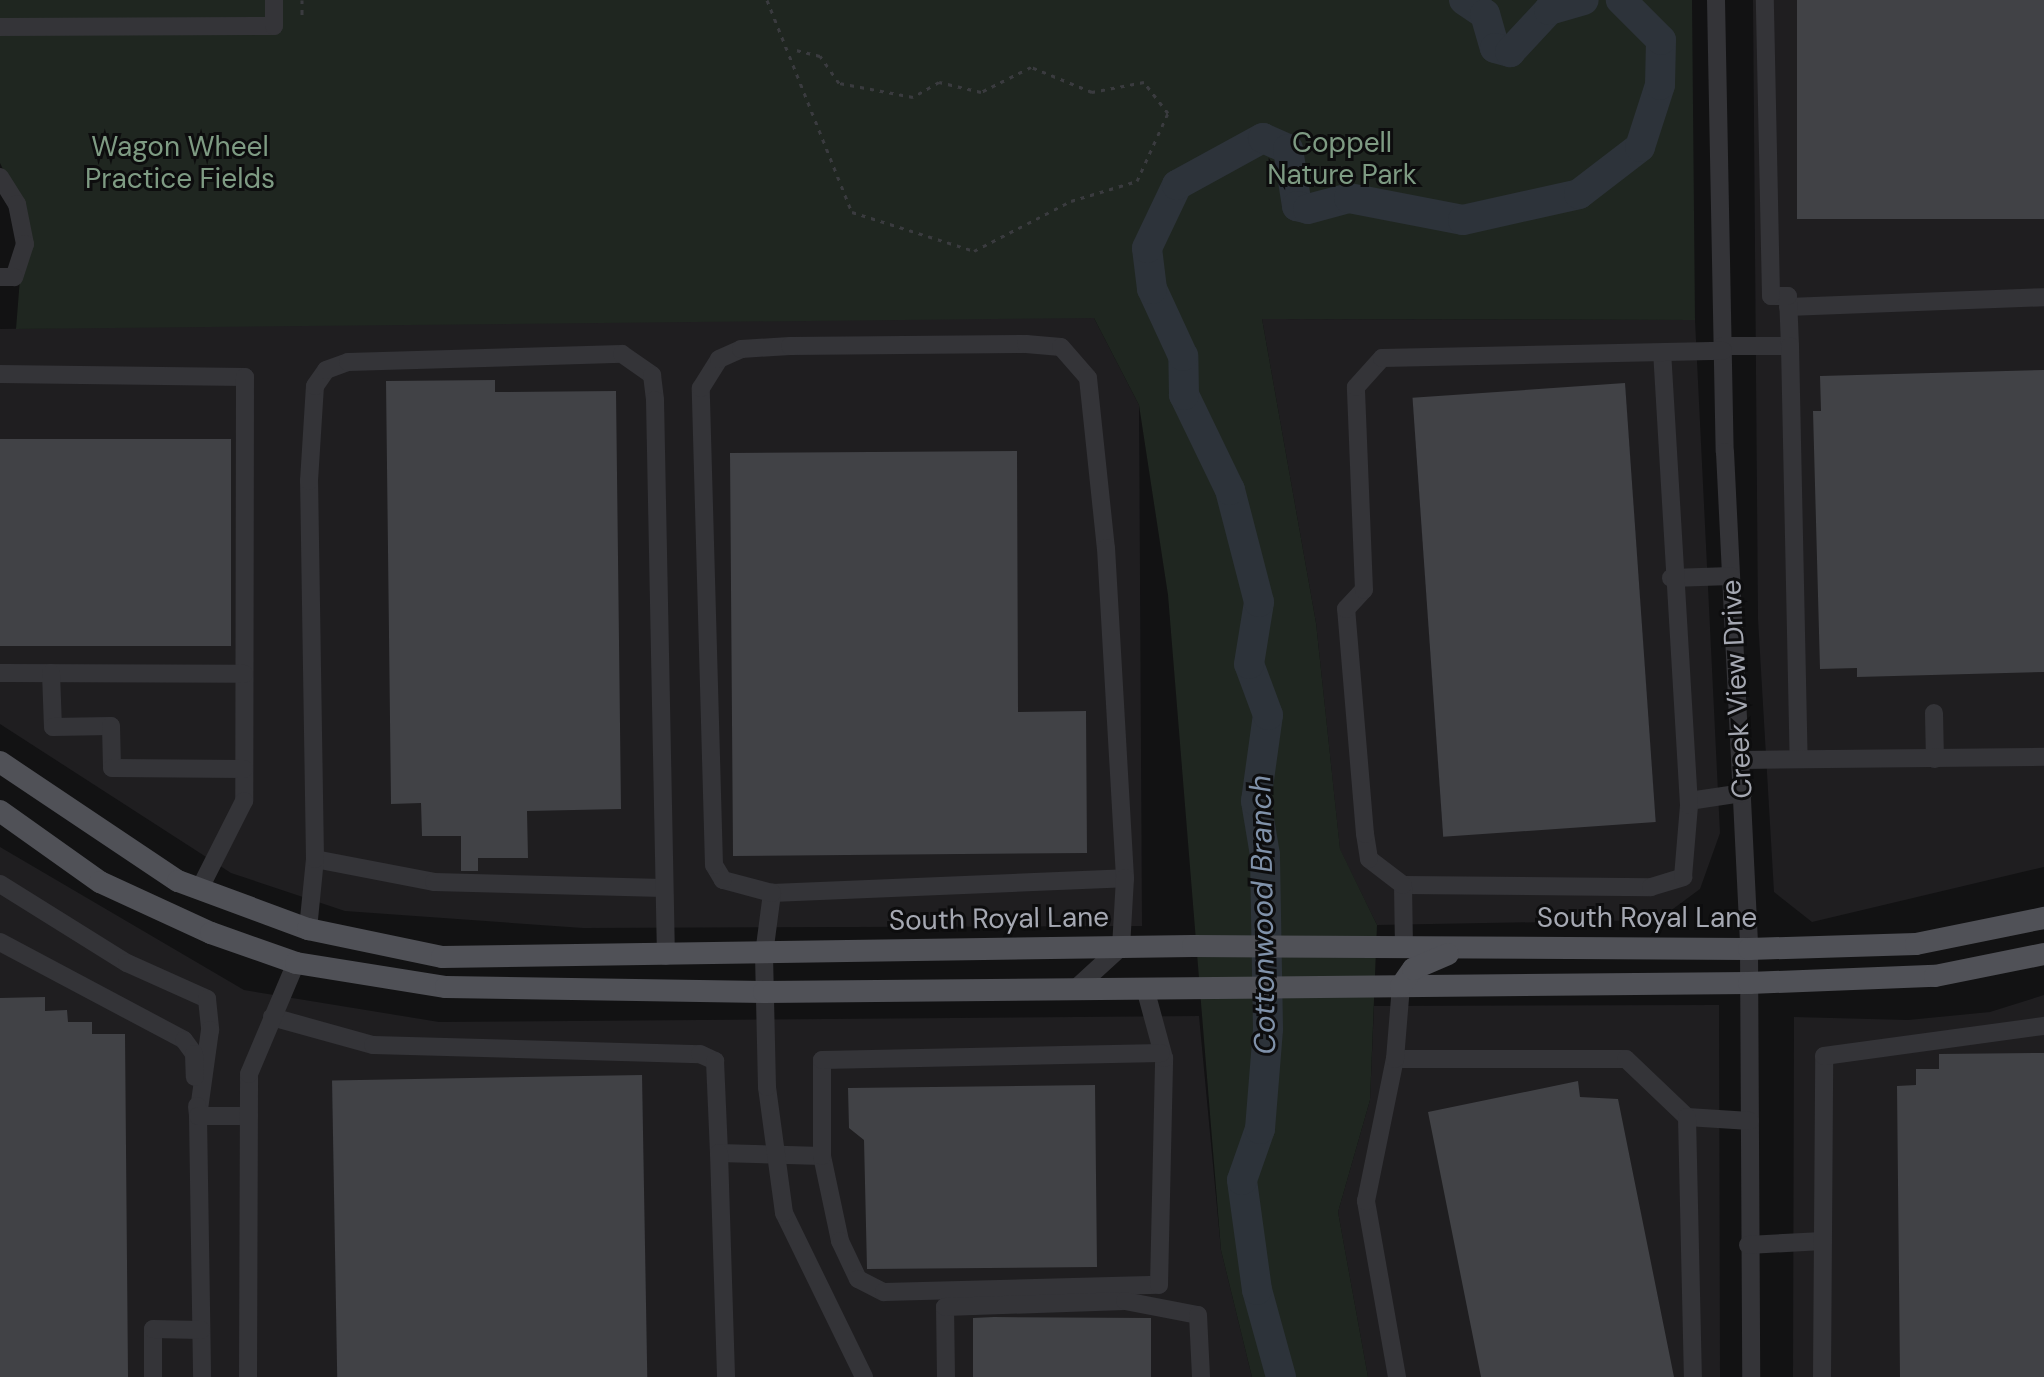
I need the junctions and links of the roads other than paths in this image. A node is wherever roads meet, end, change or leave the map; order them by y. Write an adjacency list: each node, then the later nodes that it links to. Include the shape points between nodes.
1 (274, 0): 4 (street, via 274,26)
2 (1716, 0): 10 (street, Creek View Drive)
3 (1765, 0): 8 (street, via 1771,296 1788,296)
4 (0, 27)
5 (0, 177): 6 (street, via 17,204 25,244 14,277)
6 (0, 277)
7 (2044, 297): 8 (street)
8 (1788, 307): 9 (street)
9 (1790, 346): 10 (street); 20 (street)
10 (1722, 348): 11 (street); 13 (street, Creek View Drive)
11 (1662, 353): 14 (street); 31 (street, via 1382,358 1356,387 1364,590 1346,609 1365,834 1369,859)
12 (0, 374): 17 (street, via 245,377)
13 (1731, 576): 14 (street); 22 (street, Creek View Drive)
14 (1671, 578): 26 (street)
15 (0, 673): 16 (street)
16 (51, 673): 17 (street); 24 (street, via 53,727 111,726 112,768)
17 (244, 674): 24 (street)
18 (1934, 713): 21 (street)
19 (2044, 757): 21 (street)
20 (1799, 759): 21 (street); 22 (street)
21 (1935, 759)
22 (1742, 760): 25 (street, Creek View Drive)
23 (0, 762): 33 (main road, South Royal Lane, via 113,843)
24 (244, 769): 33 (street, via 244,801)
25 (1743, 793): 26 (street); 41 (street, Creek View Drive)
26 (1689, 801): 31 (street, via 1683,877 1651,887)
27 (0, 811): 45 (main road, via 144,906)
28 (315, 859): 32 (street, via 434,882); 32 (street, via 309,481 315,386 326,370 348,362 622,354 652,375 655,400); 36 (street)
29 (1125, 878): 34 (street); 34 (street, via 1106,548 1088,378 1074,354 1026,344 790,346 741,349 719,359 701,388 714,865 723,880); 38 (street)
30 (0, 884): 55 (street, via 127,963 207,999 210,1030)
31 (1403, 885): 39 (street)
32 (663, 888): 44 (street)
33 (199, 890): 36 (main road, South Royal Lane)
34 (772, 893): 42 (street)
35 (2044, 918): 41 (main road, South Royal Lane, via 1916,944)
36 (308, 929): 44 (main road, South Royal Lane, via 442,957); 45 (main road)
37 (0, 942): 55 (street, via 184,1040 194,1054)
38 (1121, 947): 39 (main road, South Royal Lane); 42 (main road, South Royal Lane); 49 (street)
39 (1404, 948): 40 (main road, South Royal Lane)
40 (1473, 949): 41 (main road, South Royal Lane); 47 (main road, via 1431,957)
41 (1749, 949): 46 (street, Creek View Drive)
42 (764, 954): 44 (main road, South Royal Lane); 50 (street)
43 (2044, 954): 46 (main road, via 1935,976)
44 (666, 956)
45 (296, 963): 50 (main road, via 446,987); 51 (street)
46 (1749, 983): 47 (main road); 58 (street, Creek View Drive)
47 (1401, 986): 48 (main road); 54 (street)
48 (1145, 988): 49 (main road); 53 (street)
49 (1075, 989): 50 (main road)
50 (764, 992): 59 (street)
51 (272, 1017): 56 (street, via 249,1074); 60 (street, via 373,1045 700,1054 715,1061)
52 (2044, 1026): 62 (street, via 1824,1056)
53 (1161, 1053): 61 (street, via 822,1060); 61 (street, via 1159,1285 884,1292 858,1279 840,1241)
54 (1395, 1059): 57 (street, via 1626,1059); 72 (street, via 1366,1201)
55 (198, 1116): 56 (street); 64 (street)
56 (249, 1116): 67 (street)
57 (1687, 1117): 58 (street); 73 (street)
58 (1750, 1121): 63 (street, Creek View Drive)
59 (774, 1152): 60 (street); 61 (street); 69 (street, via 784,1213)
60 (719, 1153): 68 (street)
61 (822, 1156)
62 (1823, 1241): 63 (street); 75 (street)
63 (1748, 1245): 74 (street, Creek View Drive)
64 (201, 1330): 65 (street, via 153,1329); 66 (street)
65 (153, 1377)
66 (202, 1377)
67 (248, 1377)
68 (726, 1377)
69 (864, 1377)
70 (946, 1377): 71 (street, via 945,1307 1125,1301 1198,1315)
71 (1201, 1377)
72 (1397, 1377)
73 (1693, 1377)
74 (1751, 1377)
75 (1822, 1377)

